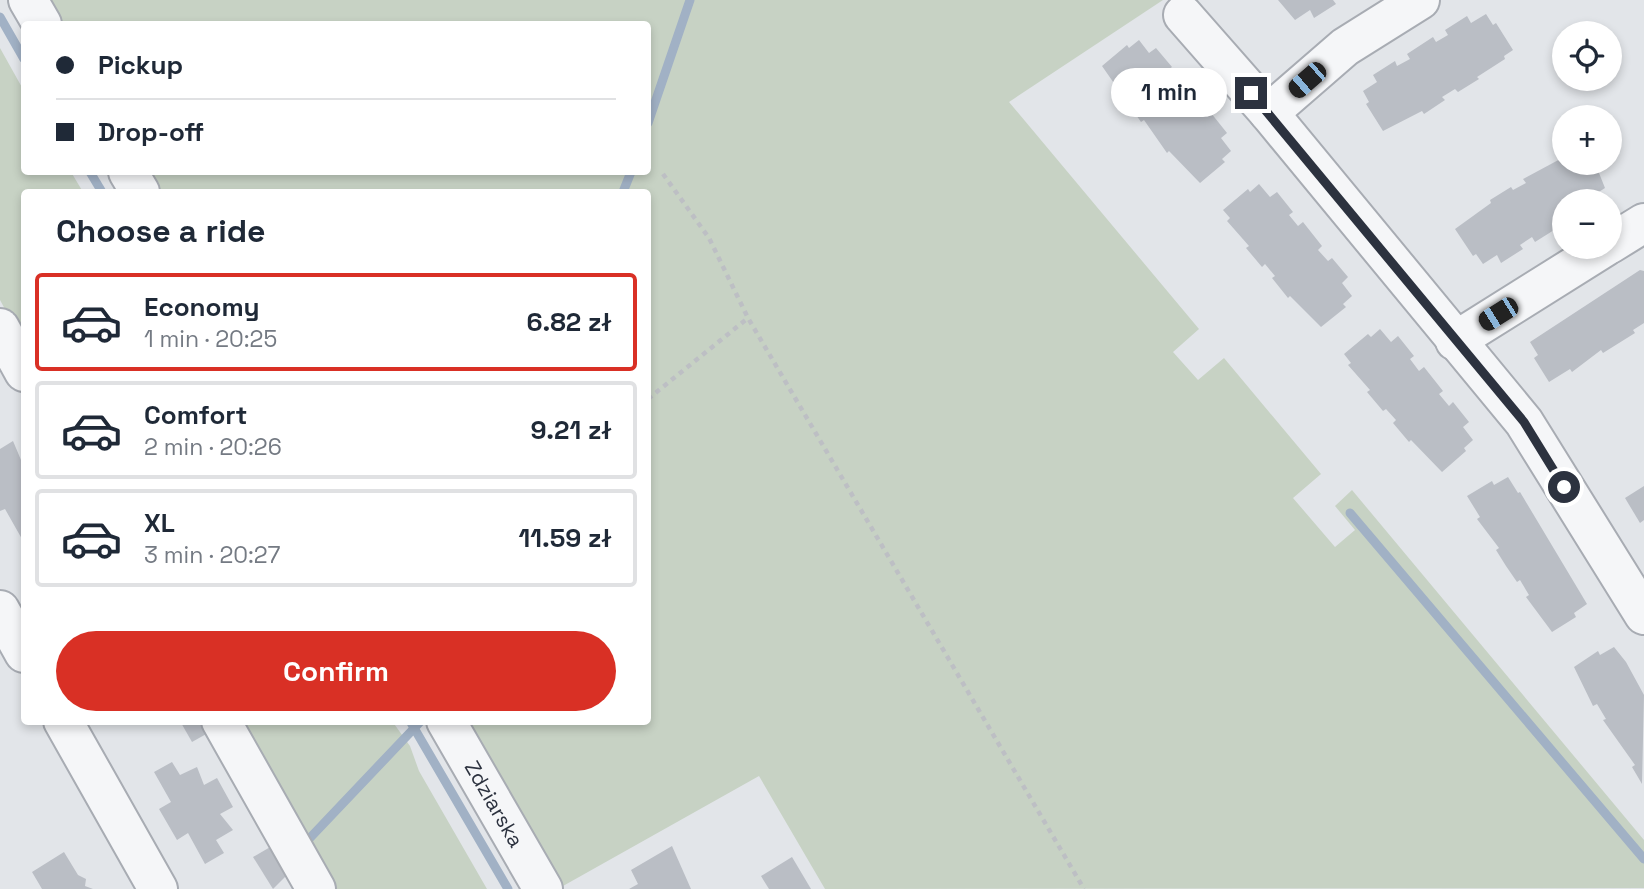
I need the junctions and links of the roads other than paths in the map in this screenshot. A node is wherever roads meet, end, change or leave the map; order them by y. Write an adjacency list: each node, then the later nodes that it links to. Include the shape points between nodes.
1 (28, 0): 4 (street)
2 (1420, 0): 5 (street, via 1345,47)
3 (1183, 15): 5 (street)
4 (40, 21)
5 (1269, 113): 10 (street)
6 (1644, 223): 7 (street)
7 (1622, 237)
8 (1586, 259): 10 (street)
9 (0, 328): 11 (street)
10 (1455, 341): 12 (street, via 1524,422)
11 (21, 366)
12 (1640, 600)
13 (0, 610): 14 (street)
14 (21, 648)
15 (65, 725): 18 (street)
16 (223, 725): 19 (street)
17 (448, 725): 20 (street, Zdziarska)
18 (158, 889)
19 (316, 889)
20 (543, 889)

